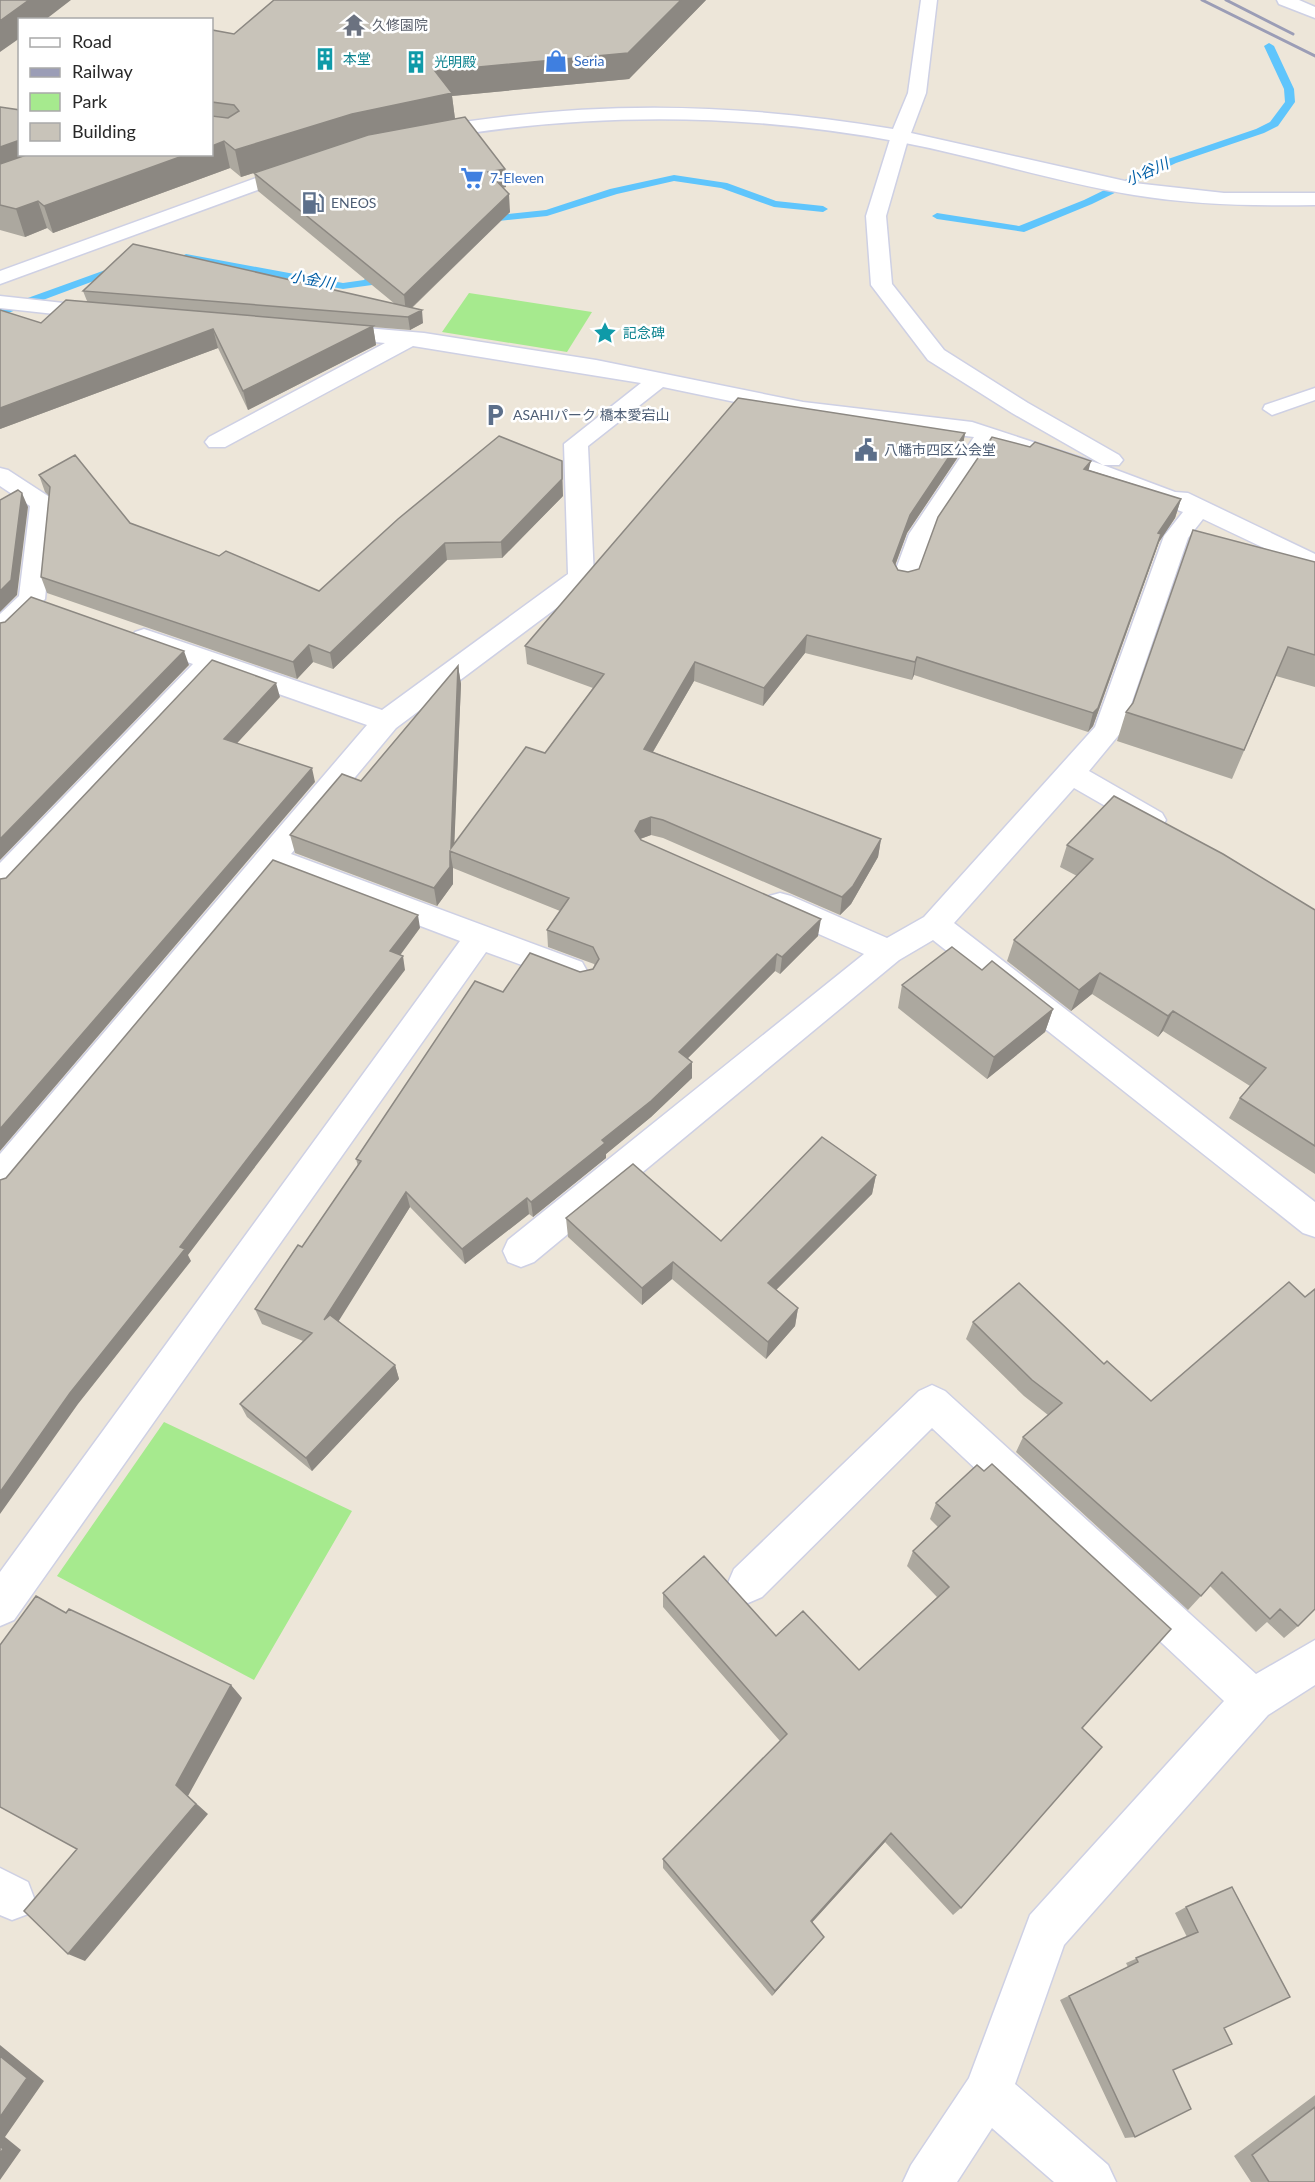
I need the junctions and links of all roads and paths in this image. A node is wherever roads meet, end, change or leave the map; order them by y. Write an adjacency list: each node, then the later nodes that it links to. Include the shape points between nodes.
1 (929, 0): 4 (street, via 917,93)
2 (1285, 0): 3 (street)
3 (1315, 13)
4 (900, 136): 5 (street, via 775,116 676,110 566,113); 7 (street, via 1134,189 1201,197); 19 (street, via 876,216 882,285 936,355 1020,408)
5 (412, 137)
6 (322, 161): 8 (street)
7 (1315, 200)
8 (0, 278)
9 (0, 302): 10 (street)
10 (126, 316)
11 (315, 331): 12 (street)
12 (409, 339): 13 (street); 17 (street)
13 (660, 379): 16 (street, via 803,409 972,429); 25 (street, via 576,444 581,577)
14 (1315, 394): 15 (lane)
15 (1272, 409)
16 (987, 435): 19 (street); 21 (street, via 921,534)
17 (218, 442)
18 (0, 475): 22 (street, via 42,503 43,603)
19 (1198, 509): 20 (street); 26 (street, via 1176,536 1108,731)
20 (1315, 564)
21 (905, 580)
22 (0, 630)
23 (122, 630): 24 (street)
24 (211, 661): 25 (street); 29 (street)
25 (386, 721): 28 (street)
26 (1070, 773): 27 (street); 31 (street)
27 (1172, 832)
28 (272, 858): 32 (street); 35 (street)
29 (0, 882)
30 (759, 895): 33 (street)
31 (934, 925): 33 (street); 36 (street)
32 (480, 937): 34 (street); 39 (street)
33 (888, 952): 37 (street)
34 (582, 975)
35 (0, 1179)
36 (1315, 1222)
37 (521, 1251)
38 (748, 1583): 41 (street, via 932,1403)
39 (0, 1606)
40 (1315, 1661): 41 (street)
41 (1253, 1700): 42 (street, via 1046,1931)
42 (988, 2092): 43 (street); 44 (street)
43 (928, 2182)
44 (1091, 2182)

